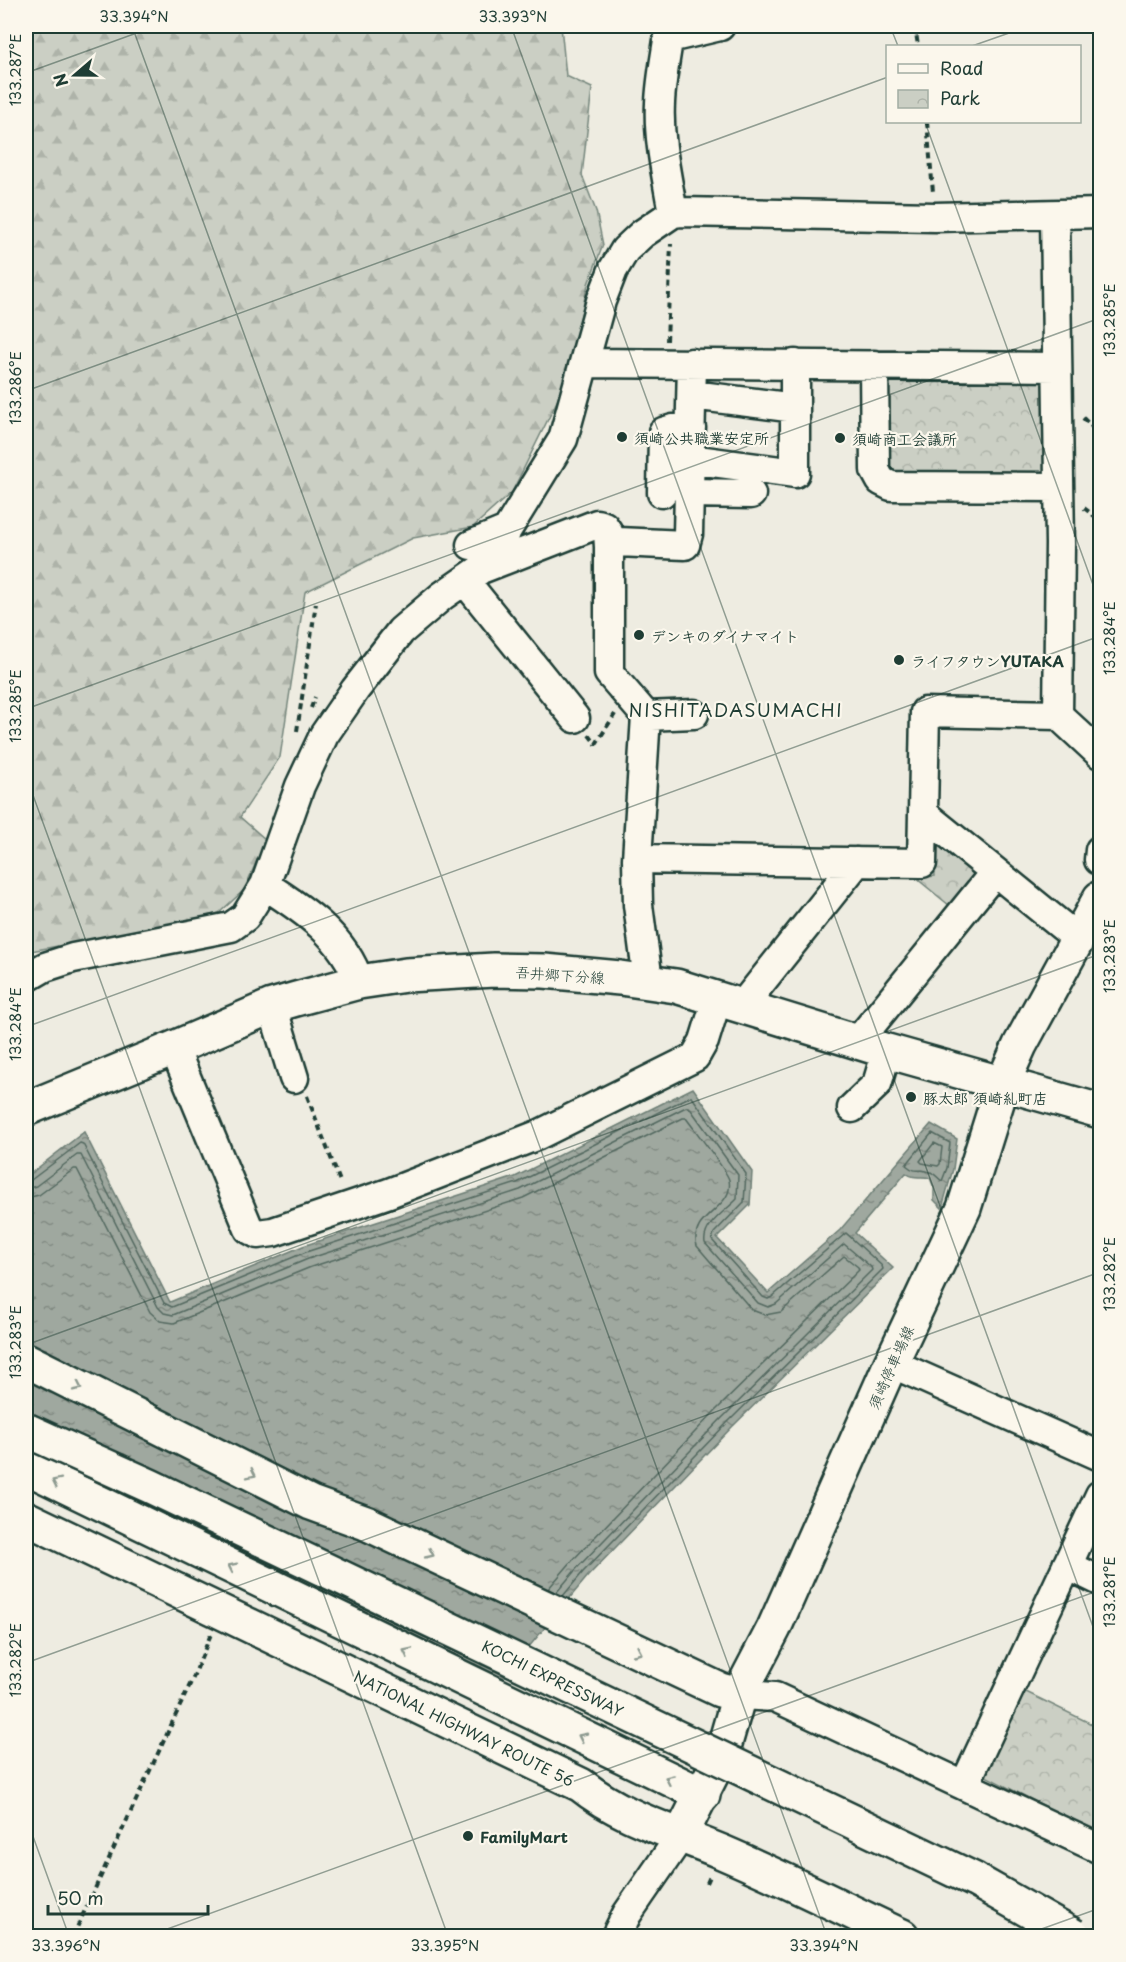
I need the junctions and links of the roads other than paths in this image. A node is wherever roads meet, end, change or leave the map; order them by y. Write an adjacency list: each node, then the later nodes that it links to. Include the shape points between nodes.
1 (720, 26): 2 (street)
2 (670, 32): 3 (street, via 659,104)
3 (673, 213): 5 (street); 6 (street, via 633,242 613,270)
4 (1101, 213): 5 (street)
5 (1055, 215): 10 (street)
6 (584, 363): 7 (street); 19 (street, via 563,440 499,549)
7 (679, 363): 8 (street); 11 (street)
8 (795, 364): 9 (street); 12 (street)
9 (874, 365): 10 (street); 15 (street, via 875,470 881,481 891,486)
10 (1056, 367): 15 (street)
11 (692, 395): 12 (street); 13 (street)
12 (795, 408): 14 (street, via 795,473)
13 (691, 428): 14 (street); 16 (street, via 663,432)
14 (690, 459): 16 (street)
15 (1058, 487): 21 (street)
16 (676, 493): 17 (street); 18 (street, via 688,534 685,545 618,542)
17 (751, 494)
18 (609, 548): 19 (street, via 608,532 597,524); 22 (street, via 609,673)
19 (472, 565): 23 (street); 29 (street, via 442,596 397,627 324,735 300,786)
20 (694, 714): 22 (street)
21 (1058, 715): 24 (street); 25 (street, via 925,712)
22 (646, 716): 26 (street)
23 (575, 718)
24 (1101, 754)
25 (924, 814): 27 (street, via 922,863); 28 (street)
26 (637, 859): 27 (street); 33 (street, via 638,905)
27 (857, 862): 35 (street)
28 (995, 872): 31 (street); 37 (street)
29 (265, 885): 32 (street, via 245,917 231,927 73,958); 34 (street, via 305,911 337,941 354,966)
30 (1101, 898): 31 (main road, 須崎停車場線)
31 (1078, 939): 40 (main road, 須崎停車場線)
32 (26, 978)
33 (648, 981): 34 (main road, 吾井郷下分線, via 494,970); 35 (main road, 吾井郷下分線)
34 (359, 982): 36 (main road, 吾井郷下分線)
35 (730, 1002): 37 (main road, 吾井郷下分線); 38 (street, via 695,1058 538,1135 349,1208 258,1234 249,1229)
36 (272, 1006): 38 (main road, 吾井郷下分線); 39 (street)
37 (872, 1046): 40 (main road, 吾井郷下分線); 41 (street, via 876,1084)
38 (174, 1048): 42 (main road, 吾井郷下分線)
39 (294, 1078)
40 (1003, 1083): 43 (main road, 吾井郷下分線); 45 (main road, 須崎停車場線, via 964,1208)
41 (852, 1108)
42 (26, 1109)
43 (1101, 1111)
44 (26, 1360): 53 (main road, one-way to 53, via 311,1503 366,1523)
45 (891, 1363): 47 (street); 53 (main road, 須崎停車場線, via 774,1628)
46 (26, 1430): 60 (main road, KOCHI EXPRESSWAY, bridge, via 975,1880)
47 (1101, 1456)
48 (26, 1467): 55 (main road, one-way to 48)
49 (1101, 1495): 51 (street)
50 (26, 1518): 56 (main road, NATIONAL HIGHWAY ROUTE 56, via 581,1785 597,1798)
51 (1067, 1565): 52 (street); 54 (street)
52 (1101, 1581)
53 (739, 1695): 54 (street, via 775,1697); 55 (main road, 須崎停車場線, via 722,1754)
54 (965, 1785): 57 (street)
55 (703, 1795): 56 (main road, 須崎停車場線)
56 (680, 1837): 58 (street); 59 (main road, NATIONAL HIGHWAY ROUTE 56)
57 (1101, 1849)
58 (616, 1936)
59 (902, 1936)
60 (1074, 1936)

